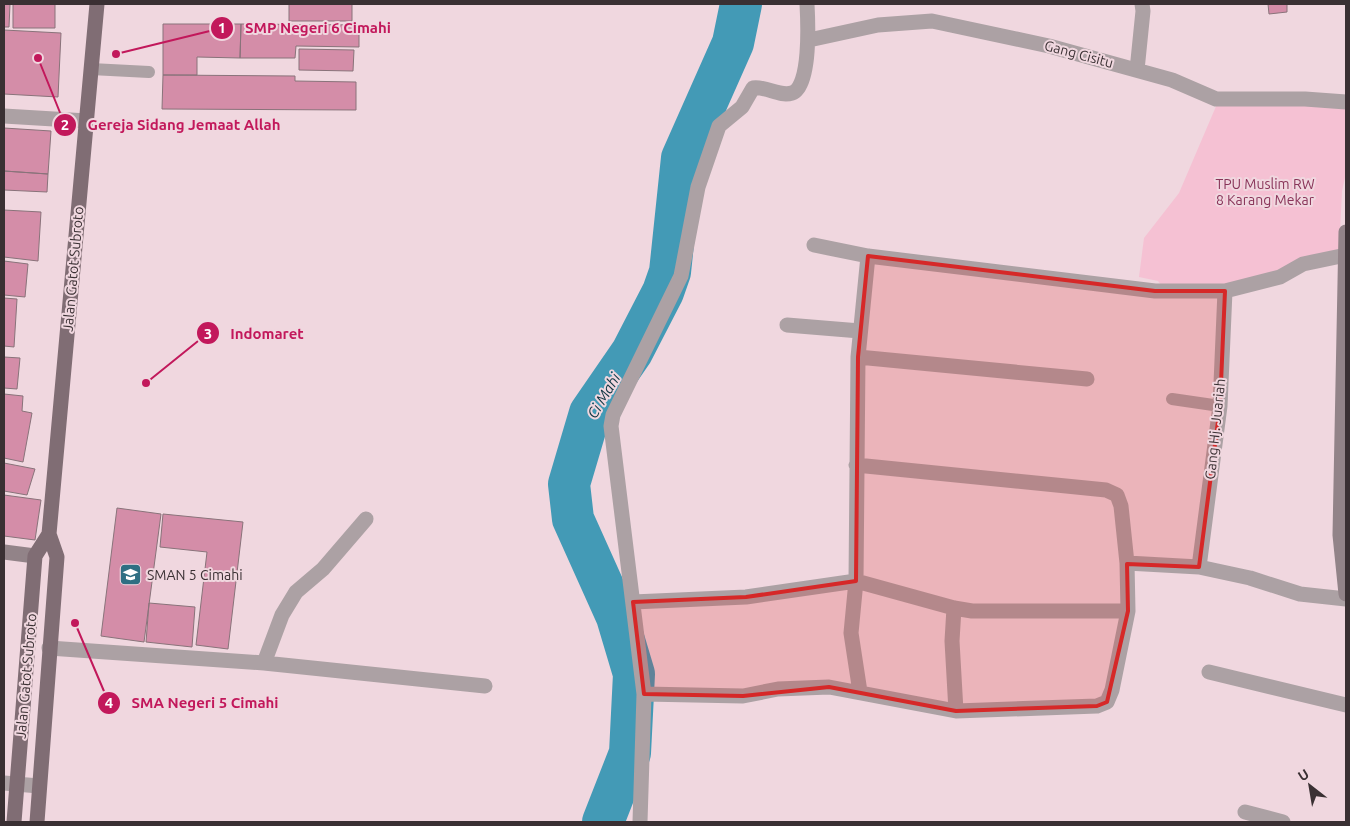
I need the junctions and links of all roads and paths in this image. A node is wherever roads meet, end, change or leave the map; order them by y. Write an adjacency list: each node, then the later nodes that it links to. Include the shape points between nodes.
1 (97, 4): 5 (main road, Jalan Gatot Subroto)
2 (807, 4): 4 (street)
3 (1142, 4): 6 (street, via 1144,11)
4 (809, 40): 6 (street, Gang Cisitu, via 878,25 932,21 1050,46); 34 (street, via 799,89 785,94 754,88 742,107 719,126 698,187 682,276 613,415 611,426)
5 (90, 69): 7 (lane); 10 (main road, Jalan Gatot Subroto)
6 (1137, 70): 8 (street, Gang Cisitu, via 1172,80 1216,99)
7 (149, 72)
8 (1346, 102)
9 (4, 116): 10 (street)
10 (87, 121): 25 (main road, Jalan Gatot Subroto)
11 (1346, 232): 13 (street)
12 (814, 245): 14 (street)
13 (1345, 254): 15 (street, via 1303,264 1280,277); 20 (street)
14 (868, 256): 15 (street, via 1155,291); 17 (street)
15 (1225, 291): 22 (street, Gang Hj. Juariah)
16 (787, 325): 17 (street)
17 (860, 331): 18 (street)
18 (858, 356): 19 (street); 23 (street)
19 (1087, 379)
20 (1344, 383): 26 (street)
21 (1172, 399): 22 (lane)
22 (1220, 406): 30 (street, Gang Hj. Juariah)
23 (856, 465): 29 (street, via 1106,490 1117,495 1121,506); 31 (street)
24 (366, 519): 38 (street, via 323,569 296,592 282,615)
25 (49, 534): 28 (main road, Jalan Gatot Subroto); 37 (main road, Jalan Gatot Subroto, via 57,557)
26 (1343, 535): 32 (street)
27 (4, 552): 28 (street)
28 (35, 556): 45 (main road, Jalan Gatot Subroto)
29 (1127, 564): 30 (street); 36 (street)
30 (1199, 567): 33 (street, via 1250,578 1300,594)
31 (856, 581): 34 (street, via 746,597); 35 (street); 41 (street, via 851,634)
32 (1346, 594)
33 (1346, 599)
34 (633, 602): 42 (street)
35 (954, 608): 36 (street, via 972,611); 44 (street, via 952,641)
36 (1128, 611): 44 (street, via 1107,702 1097,706)
37 (49, 648): 38 (street); 46 (main road, Jalan Gatot Subroto)
38 (264, 662): 40 (street)
39 (1209, 672): 43 (street)
40 (485, 686)
41 (860, 692): 42 (street, via 806,687 743,696); 44 (street)
42 (644, 694): 50 (street)
43 (1346, 705)
44 (956, 711)
45 (10, 783): 46 (street); 48 (main road, Jalan Gatot Subroto)
46 (38, 786): 49 (main road, Jalan Gatot Subroto)
47 (1245, 812): 51 (street)
48 (14, 822)
49 (37, 822)
50 (640, 822)
51 (1283, 822)

